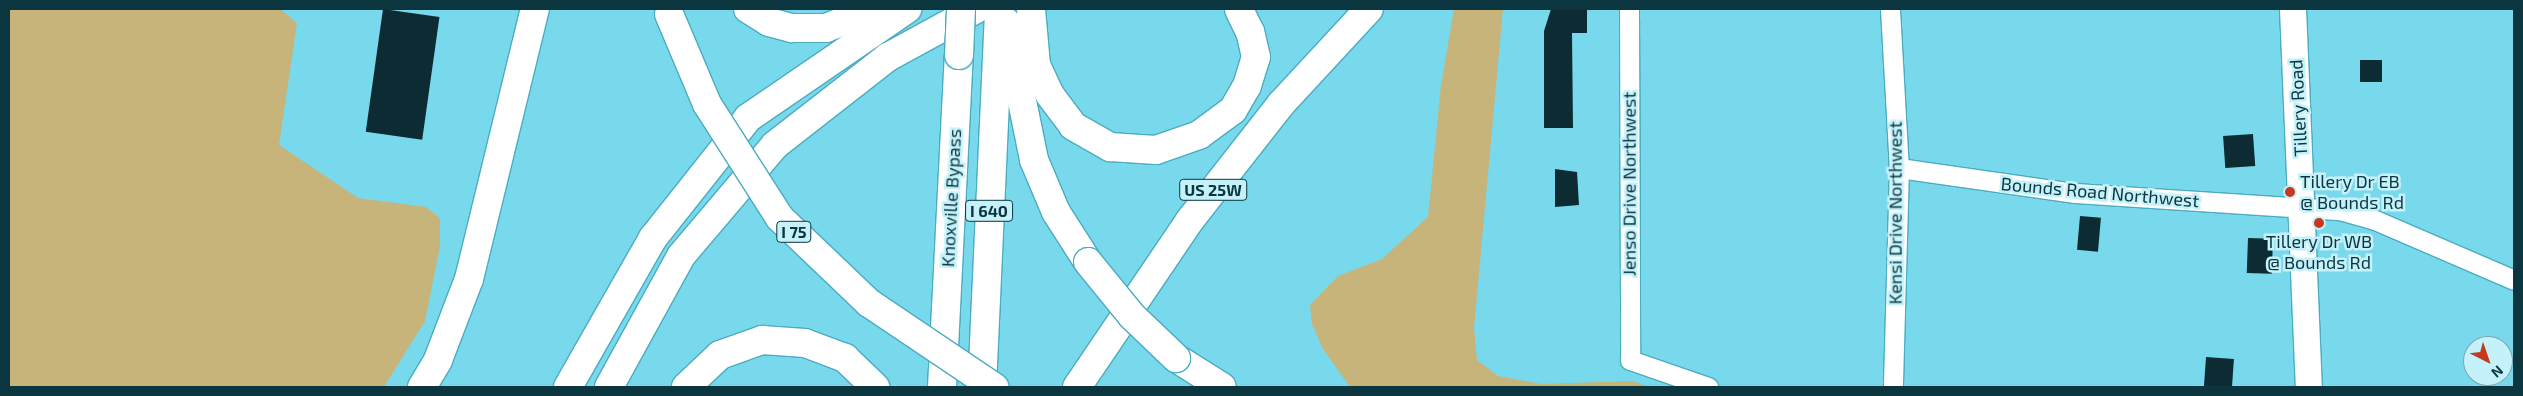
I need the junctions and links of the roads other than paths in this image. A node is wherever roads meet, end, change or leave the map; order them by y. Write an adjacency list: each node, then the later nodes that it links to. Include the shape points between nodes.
1 (535, 9): 18 (highway, via 469,279 438,360)
2 (748, 9): 3 (highway, via 769,22 800,28 826,28)
3 (874, 9)
4 (907, 9): 19 (highway, via 748,118 653,238)
5 (961, 9): 23 (highway, Knoxville Bypass / I 640, bridge)
6 (976, 9): 20 (highway, via 888,57 775,145 682,256)
7 (1239, 9): 13 (highway, via 1250,32 1256,57 1248,86 1233,110 1199,136 1156,150 1110,147 1073,126 1050,96 1036,65)
8 (1369, 9): 26 (highway, US 25W, via 1281,104 1190,220)
9 (1629, 9): 28 (street, Jenso Drive Northwest, via 1630,360)
10 (1890, 9): 15 (street, Kensi Drive Northwest)
11 (2293, 9): 16 (street, Tillery Road)
12 (668, 11): 25 (highway, I 75, bridge, via 707,104 780,218 869,303)
13 (1031, 12)
14 (1001, 20): 24 (highway, I 640); 27 (highway, bridge, via 1034,160 1056,212 1088,262 1132,316 1176,358)
15 (1899, 168): 16 (street, Bounds Road Northwest, via 2075,193); 29 (street, Kensi Drive Northwest)
16 (2302, 208): 17 (street, Bounds Road Northwest, via 2340,210 2375,220); 30 (street, Tillery Road)
17 (2514, 280)
18 (422, 387)
19 (568, 387)
20 (609, 387)
21 (686, 387): 22 (highway, via 720,355 762,340 805,343 845,358)
22 (875, 387)
23 (942, 387)
24 (982, 387)
25 (994, 387)
26 (1077, 387)
27 (1222, 387)
28 (1708, 387)
29 (1893, 387)
30 (2309, 387)

